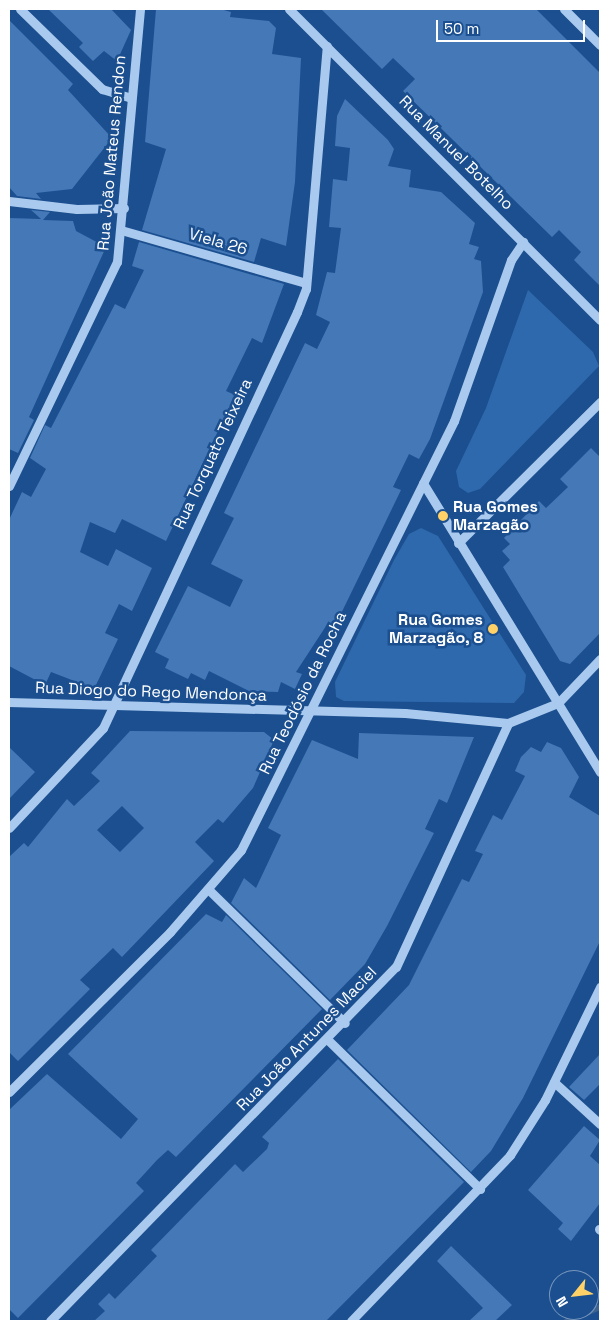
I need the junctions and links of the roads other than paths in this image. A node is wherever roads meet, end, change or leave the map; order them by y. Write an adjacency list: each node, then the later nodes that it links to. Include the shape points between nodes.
1 (20, 9): 7 (street, via 102,89)
2 (140, 9): 7 (street, Rua João Mateus Rendon)
3 (289, 9): 6 (street, Rua Manuel Botelho)
4 (564, 9): 5 (street)
5 (600, 45)
6 (327, 46): 11 (street, Rua Manuel Botelho); 12 (street, Rua Torquato Teixeira)
7 (131, 98): 9 (street, Rua João Mateus Rendon)
8 (9, 201): 9 (street, via 77,209)
9 (124, 208): 10 (street, Rua João Mateus Rendon)
10 (121, 230): 12 (street, Viela 26); 16 (street, Rua João Mateus Rendon, via 112,277)
11 (523, 242): 13 (street, Rua Manuel Botelho); 15 (street, Rua Teodósio da Rocha, via 511,260 454,421)
12 (306, 283): 21 (street, Rua Torquato Teixeira, via 297,312)
13 (600, 320)
14 (600, 402): 17 (street)
15 (423, 483): 17 (street); 22 (street, Rua Teodósio da Rocha)
16 (9, 486)
17 (458, 543): 20 (street)
18 (600, 659): 20 (street)
19 (9, 702): 21 (street, Rua Diogo do Rego Mendonça)
20 (558, 703): 23 (street, Rua Diogo do Rego Mendonça); 24 (street)
21 (111, 708): 22 (street, Rua Diogo do Rego Mendonça); 25 (street, Rua Torquato Teixeira, via 103,728)
22 (310, 713): 23 (street, Rua Diogo do Rego Mendonça, via 405,713); 26 (street, Rua Teodósio da Rocha, via 241,850)
23 (508, 723): 28 (street, Rua João Antunes Maciel, via 410,942 385,982)
24 (600, 772)
25 (9, 828)
26 (209, 890): 28 (street); 31 (street, Rua Teodósio da Rocha)
27 (600, 987): 30 (street)
28 (345, 1023): 29 (street, Rua João Antunes Maciel)
29 (328, 1040): 33 (street); 34 (street, Rua João Antunes Maciel)
30 (554, 1082): 32 (street); 33 (street, via 510,1155)
31 (9, 1092)
32 (600, 1124)
33 (480, 1189): 35 (street)
34 (50, 1321)
35 (351, 1321)

